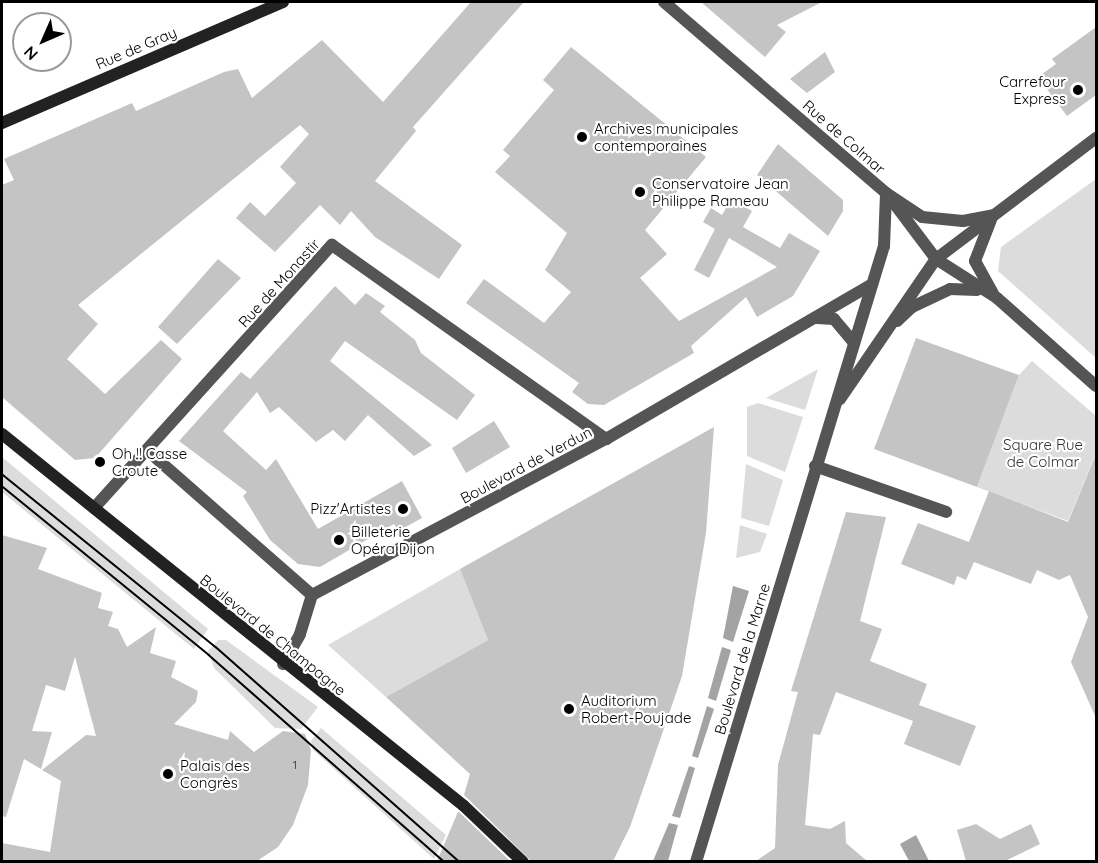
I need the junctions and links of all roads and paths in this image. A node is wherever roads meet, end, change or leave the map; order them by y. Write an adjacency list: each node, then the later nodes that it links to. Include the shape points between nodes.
1 (283, 2): 3 (main road, Rue de Gray)
2 (664, 2): 5 (street, Rue de Colmar)
3 (2, 123)
4 (1096, 138): 6 (street, Boulevard de la Marne)
5 (886, 193): 6 (street, via 922,217 943,221); 7 (street, Rue de Colmar); 8 (street, Boulevard de la Marne, via 886,233)
6 (993, 215): 7 (street, Boulevard de la Marne); 9 (street, Rue de Colmar, via 975,261)
7 (936, 259): 9 (street, Rue de Colmar); 11 (street, Boulevard de la Marne)
8 (872, 284): 10 (street, Boulevard de Verdun); 12 (street, Boulevard de la Marne)
9 (998, 298): 11 (street, Boulevard de la Marne, via 965,287 950,289 912,307); 13 (street, Rue de Colmar)
10 (816, 318): 12 (street, via 834,319); 16 (street, Boulevard de Verdun)
11 (888, 330): 14 (street, Boulevard de la Marne)
12 (853, 342): 14 (street, Boulevard de la Marne)
13 (1096, 386)
14 (833, 408): 18 (street, Boulevard de la Marne)
15 (2, 434): 19 (main road, Boulevard de Champagne)
16 (606, 439): 17 (street, Rue de Monastir, via 332,245); 21 (street, Boulevard de Verdun)
17 (148, 450): 19 (street, Rue de Monastir); 21 (street)
18 (815, 466): 20 (street); 24 (street, Boulevard de la Marne)
19 (94, 508): 22 (main road, Boulevard de Champagne)
20 (946, 512)
21 (312, 596): 22 (street, via 300,634)
22 (283, 664): 23 (main road, Boulevard de Champagne, via 464,806)
23 (523, 861)
24 (696, 861)

